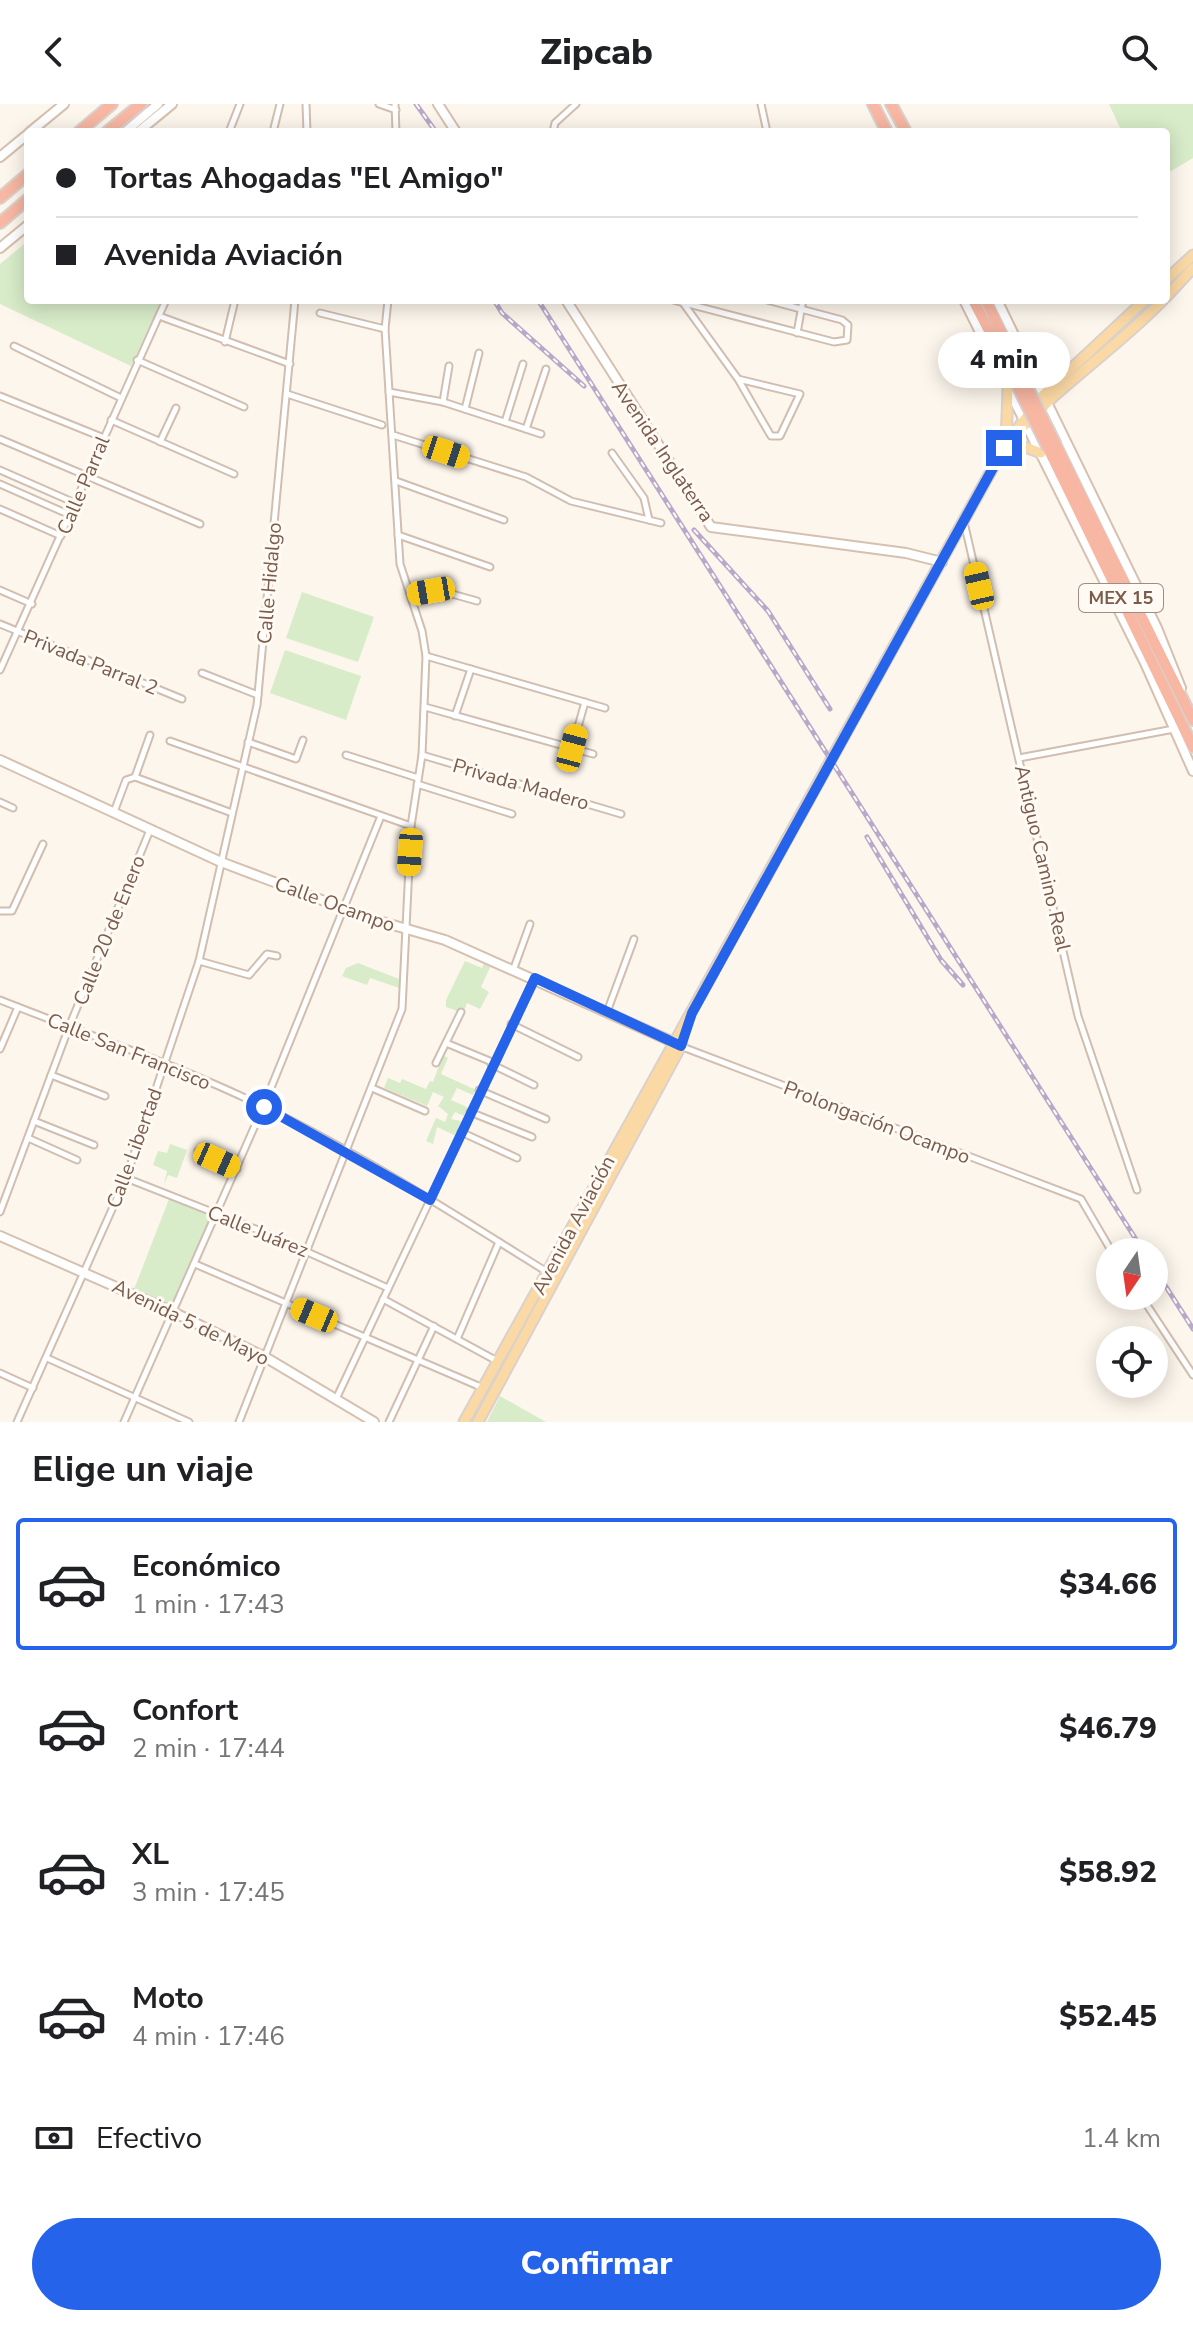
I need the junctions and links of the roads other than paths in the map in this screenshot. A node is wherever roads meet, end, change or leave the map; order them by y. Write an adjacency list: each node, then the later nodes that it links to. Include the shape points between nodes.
1 (64, 104): 16 (main road)
2 (112, 104): 17 (highway)
3 (141, 104): 18 (highway)
4 (172, 104): 15 (main road)
5 (240, 104): 20 (street)
6 (280, 104): 21 (street)
7 (306, 104): 22 (street)
8 (379, 104): 14 (street)
9 (438, 104): 24 (main road)
10 (576, 104): 25 (street)
11 (761, 104): 26 (street)
12 (873, 104): 27 (highway)
13 (891, 104): 28 (highway)
14 (396, 107): 23 (street)
15 (160, 108): 19 (main road)
16 (35, 128)
17 (84, 128)
18 (112, 128)
19 (135, 128)
20 (231, 128)
21 (274, 128)
22 (307, 128)
23 (396, 128)
24 (453, 128)
25 (554, 128)
26 (766, 128)
27 (885, 128)
28 (904, 128)
29 (24, 137): 30 (main road)
30 (0, 157)
31 (24, 177): 33 (highway)
32 (24, 178): 34 (highway)
33 (0, 189)
34 (0, 198)
35 (24, 202): 36 (highway)
36 (0, 223)
37 (24, 228): 38 (main road)
38 (0, 248)
39 (1193, 255): 41 (main road)
40 (1193, 268): 42 (main road)
41 (1170, 276)
42 (1170, 293)
43 (164, 304): 60 (street, Calle Parral)
44 (234, 304): 63 (street)
45 (295, 304): 68 (street, Calle Hidalgo)
46 (388, 304): 61 (street)
47 (569, 304): 114 (main road, Avenida Inglaterra, via 711,527)
48 (680, 304): 74 (street)
49 (689, 304): 62 (street)
50 (781, 304): 58 (street)
51 (803, 304): 58 (street)
52 (966, 304): 72 (main road)
53 (975, 304): 73 (highway, MEX 15)
54 (988, 304): 73 (highway, MEX 15)
55 (999, 304): 67 (main road)
56 (1141, 304): 80 (main road)
57 (1160, 304): 80 (main road)
58 (803, 310): 62 (street); 62 (street, via 842,320 850,335 840,343)
59 (320, 313): 61 (street)
60 (159, 316): 63 (street); 66 (street, Calle Parral)
61 (385, 329): 76 (street)
62 (797, 333)
63 (225, 342): 68 (street)
64 (14, 346): 79 (street)
65 (479, 353): 84 (street)
66 (137, 360): 79 (street, Calle Parral); 82 (street)
67 (1025, 360): 72 (main road, via 1016,378); 80 (main road)
68 (290, 364): 77 (street, Calle Hidalgo)
69 (523, 364): 86 (street)
70 (449, 366): 81 (street)
71 (546, 369): 89 (street)
72 (999, 371): 75 (main road)
73 (1015, 372): 96 (highway, MEX 15, bridge)
74 (738, 379): 74 (street, via 771,436 780,436 800,394)
75 (1008, 390): 88 (main road); 95 (main road)
76 (389, 392): 81 (street); 91 (street)
77 (287, 394): 87 (street); 127 (street, Calle Hidalgo)
78 (0, 396): 92 (street)
79 (121, 398): 85 (street, Calle Parral)
80 (1044, 399): 88 (main road, Avenida Aviación); 96 (main road)
81 (443, 402): 84 (street)
82 (244, 407)
83 (176, 408): 94 (street)
84 (465, 409): 86 (street)
85 (111, 420): 92 (street, Calle Parral); 94 (street)
86 (505, 422): 89 (street)
87 (382, 425)
88 (1022, 425): 95 (main road, Avenida Aviación); 96 (main road)
89 (526, 429): 90 (street)
90 (541, 434)
91 (393, 435): 102 (street); 108 (street, via 526,477 571,501)
92 (104, 438): 101 (street, Calle Parral)
93 (0, 439): 101 (street)
94 (160, 442): 100 (street)
95 (1006, 444): 98 (main road, Avenida Aviación)
96 (1053, 447): 98 (main road, via 1020,448); 133 (highway, MEX 15); 134 (main road); 139 (highway, MEX 15)
97 (612, 453): 108 (street, via 644,498)
98 (999, 458): 109 (main road, Avenida Aviación)
99 (0, 470): 104 (street)
100 (234, 474)
101 (86, 476): 104 (street, Calle Parral); 111 (street)
102 (396, 481): 107 (street); 112 (street)
103 (0, 484): 106 (street)
104 (75, 503): 106 (street, Calle Parral)
105 (0, 509): 113 (street)
106 (70, 515): 113 (street, Calle Parral)
107 (504, 520)
108 (649, 520): 110 (street)
109 (964, 522): 114 (main road, Avenida Aviación); 144 (street, Antiguo Camino Real)
110 (661, 523)
111 (200, 524)
112 (398, 535): 115 (street); 117 (street)
113 (61, 536): 119 (street, Calle Parral)
114 (942, 562): 177 (main road, Avenida Aviación)
115 (490, 567)
116 (0, 590): 119 (street)
117 (410, 594): 118 (street, via 445,592); 123 (street)
118 (477, 601)
119 (32, 604): 121 (street, Calle Parral)
120 (0, 624): 121 (street, Privada Parral 2)
121 (19, 632): 122 (street, Calle Parral); 128 (street, Privada Parral 2)
122 (3, 656): 125 (street, Calle Parral)
123 (426, 656): 124 (street); 130 (street)
124 (471, 669): 129 (street); 132 (street)
125 (0, 670)
126 (202, 673): 127 (street)
127 (258, 695): 138 (street, Calle Hidalgo)
128 (182, 699)
129 (585, 702): 131 (street); 140 (street)
130 (425, 707): 132 (street); 143 (street)
131 (605, 708)
132 (455, 716): 140 (street)
133 (1193, 719)
134 (1174, 729): 144 (street); 147 (main road)
135 (150, 735): 148 (street)
136 (303, 740): 138 (street, via 298,758)
137 (170, 741): 146 (street)
138 (248, 742): 146 (street, Calle Hidalgo)
139 (1193, 747)
140 (572, 748): 141 (street)
141 (593, 754)
142 (346, 755): 149 (street)
143 (422, 755): 149 (street); 155 (street, Privada Madero)
144 (1019, 758): 203 (street, Antiguo Camino Real, via 1078,1016)
145 (0, 760): 152 (main road, Calle Ocampo)
146 (242, 769): 153 (street, Calle Hidalgo); 156 (street)
147 (1193, 771)
148 (135, 777): 152 (street, via 126,780); 153 (street)
149 (417, 781): 154 (street); 157 (street)
150 (0, 802): 151 (street)
151 (13, 808)
152 (114, 812): 158 (main road, Calle Ocampo)
153 (232, 813): 160 (street, Calle Hidalgo)
154 (512, 814)
155 (621, 814)
156 (381, 816): 157 (street); 161 (street)
157 (411, 826): 164 (street)
158 (151, 829): 160 (main road, Calle Ocampo); 175 (street, Calle 20 de Enero)
159 (43, 844): 162 (street, via 12,911)
160 (221, 862): 161 (main road, Calle Ocampo); 167 (street, Calle Libertad)
161 (344, 908): 164 (main road, Calle Ocampo); 188 (street)
162 (0, 911)
163 (530, 924): 168 (street)
164 (404, 929): 168 (main road, Calle Ocampo); 185 (street, via 402,1009)
165 (634, 939): 173 (street)
166 (277, 956): 167 (street, via 267,954 249,975)
167 (199, 961): 180 (street, Calle Libertad)
168 (514, 968): 169 (main road, Calle Ocampo)
169 (535, 978): 173 (main road, Calle Ocampo); 174 (street)
170 (0, 1000): 171 (street, Calle San Francisco)
171 (18, 1007): 175 (street, Calle San Francisco); 178 (street)
172 (461, 1012): 176 (street)
173 (607, 1012): 177 (main road, Calle Ocampo)
174 (511, 1024): 179 (street); 182 (street)
175 (69, 1027): 180 (street, Calle San Francisco); 183 (street, Calle 20 de Enero)
176 (446, 1043): 181 (street); 182 (street)
177 (677, 1044): 208 (street, Prolongación Ocampo, via 1081,1199); 213 (main road, Avenida Aviación); 239 (main road, Avenida Aviación)
178 (0, 1049)
179 (578, 1057)
180 (165, 1063): 188 (street, Calle San Francisco); 202 (street, Calle Libertad)
181 (436, 1063)
182 (492, 1063): 184 (street); 186 (street)
183 (51, 1075): 187 (street); 192 (street, Calle 20 de Enero)
184 (534, 1085)
185 (372, 1088): 189 (street); 198 (street)
186 (479, 1090): 190 (street); 191 (street)
187 (105, 1096)
188 (264, 1107): 198 (street, Calle San Francisco); 201 (street)
189 (425, 1111)
190 (470, 1112): 193 (street); 194 (street)
191 (546, 1119)
192 (34, 1121): 195 (street, Calle 20 de Enero); 196 (street)
193 (461, 1132): 199 (street); 204 (street)
194 (532, 1137)
195 (28, 1138): 200 (street); 205 (street, Calle 20 de Enero)
196 (94, 1145)
197 (198, 1151): 201 (street)
198 (348, 1152): 204 (street, Calle San Francisco); 210 (street)
199 (517, 1158)
200 (77, 1160)
201 (237, 1169): 206 (street)
202 (126, 1178): 206 (street, Calle Juárez); 212 (street, Calle Libertad)
203 (1137, 1190)
204 (430, 1200): 209 (street, Calle San Francisco); 214 (street)
205 (0, 1212)
206 (217, 1214): 210 (street, Calle Juárez); 211 (street)
207 (0, 1236): 212 (main road, Avenida 5 de Mayo)
208 (1104, 1238)
209 (499, 1242): 213 (street, Calle San Francisco); 221 (street)
210 (308, 1252): 214 (street, Calle Juárez); 216 (street)
211 (195, 1264): 216 (street); 218 (street)
212 (84, 1272): 218 (main road, Avenida 5 de Mayo); 223 (street, Calle Libertad)
213 (548, 1272): 225 (main road, Avenida Aviación)
214 (388, 1288): 215 (street)
215 (383, 1299): 219 (street); 220 (street)
216 (288, 1304): 220 (street); 222 (street)
217 (1150, 1310): 227 (street)
218 (173, 1312): 222 (main road, Avenida 5 de Mayo); 230 (street)
219 (434, 1326): 221 (street); 224 (street)
220 (365, 1337): 224 (street); 231 (street)
221 (457, 1339): 225 (street)
222 (265, 1357): 231 (main road, Avenida 5 de Mayo); 235 (street)
223 (47, 1358): 228 (street, Calle Libertad); 230 (street)
224 (418, 1360): 229 (street); 237 (street)
225 (498, 1361): 229 (main road, Avenida Aviación)
226 (0, 1373): 228 (street)
227 (1193, 1375)
228 (33, 1388): 232 (street, Calle Libertad)
229 (483, 1388): 238 (main road, Avenida Aviación)
230 (135, 1397): 233 (street); 234 (street)
231 (336, 1399): 236 (main road, Avenida 5 de Mayo)
232 (17, 1422)
233 (124, 1422)
234 (189, 1422)
235 (239, 1422)
236 (374, 1422)
237 (389, 1422)
238 (464, 1422)
239 (478, 1422)

